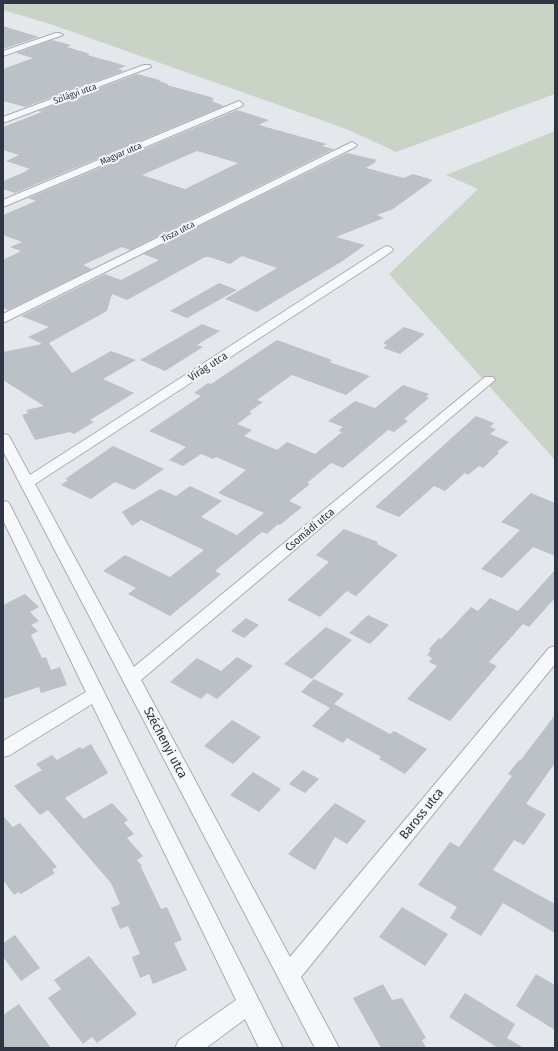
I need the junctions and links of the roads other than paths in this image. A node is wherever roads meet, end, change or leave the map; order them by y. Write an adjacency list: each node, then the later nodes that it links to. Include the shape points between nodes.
1 (59, 35): 2 (street)
2 (3, 54)
3 (147, 67): 5 (street, Szilágyi utca)
4 (239, 104): 7 (street, Magyar utca)
5 (3, 120)
6 (352, 145): 9 (street, Tisza utca)
7 (3, 204)
8 (388, 249): 12 (street, Virág utca)
9 (3, 319)
10 (489, 380): 15 (street, Csomádi utca)
11 (3, 438): 12 (street, Széchenyi utca)
12 (27, 483): 15 (street, Széchenyi utca)
13 (3, 504): 16 (street)
14 (555, 652): 18 (street, Baross utca)
15 (131, 679): 18 (street, Széchenyi utca)
16 (96, 694): 17 (street); 19 (street)
17 (3, 750)
18 (288, 976): 22 (street, Széchenyi utca)
19 (249, 1003): 20 (street); 21 (street)
20 (187, 1048)
21 (271, 1048)
22 (326, 1048)

